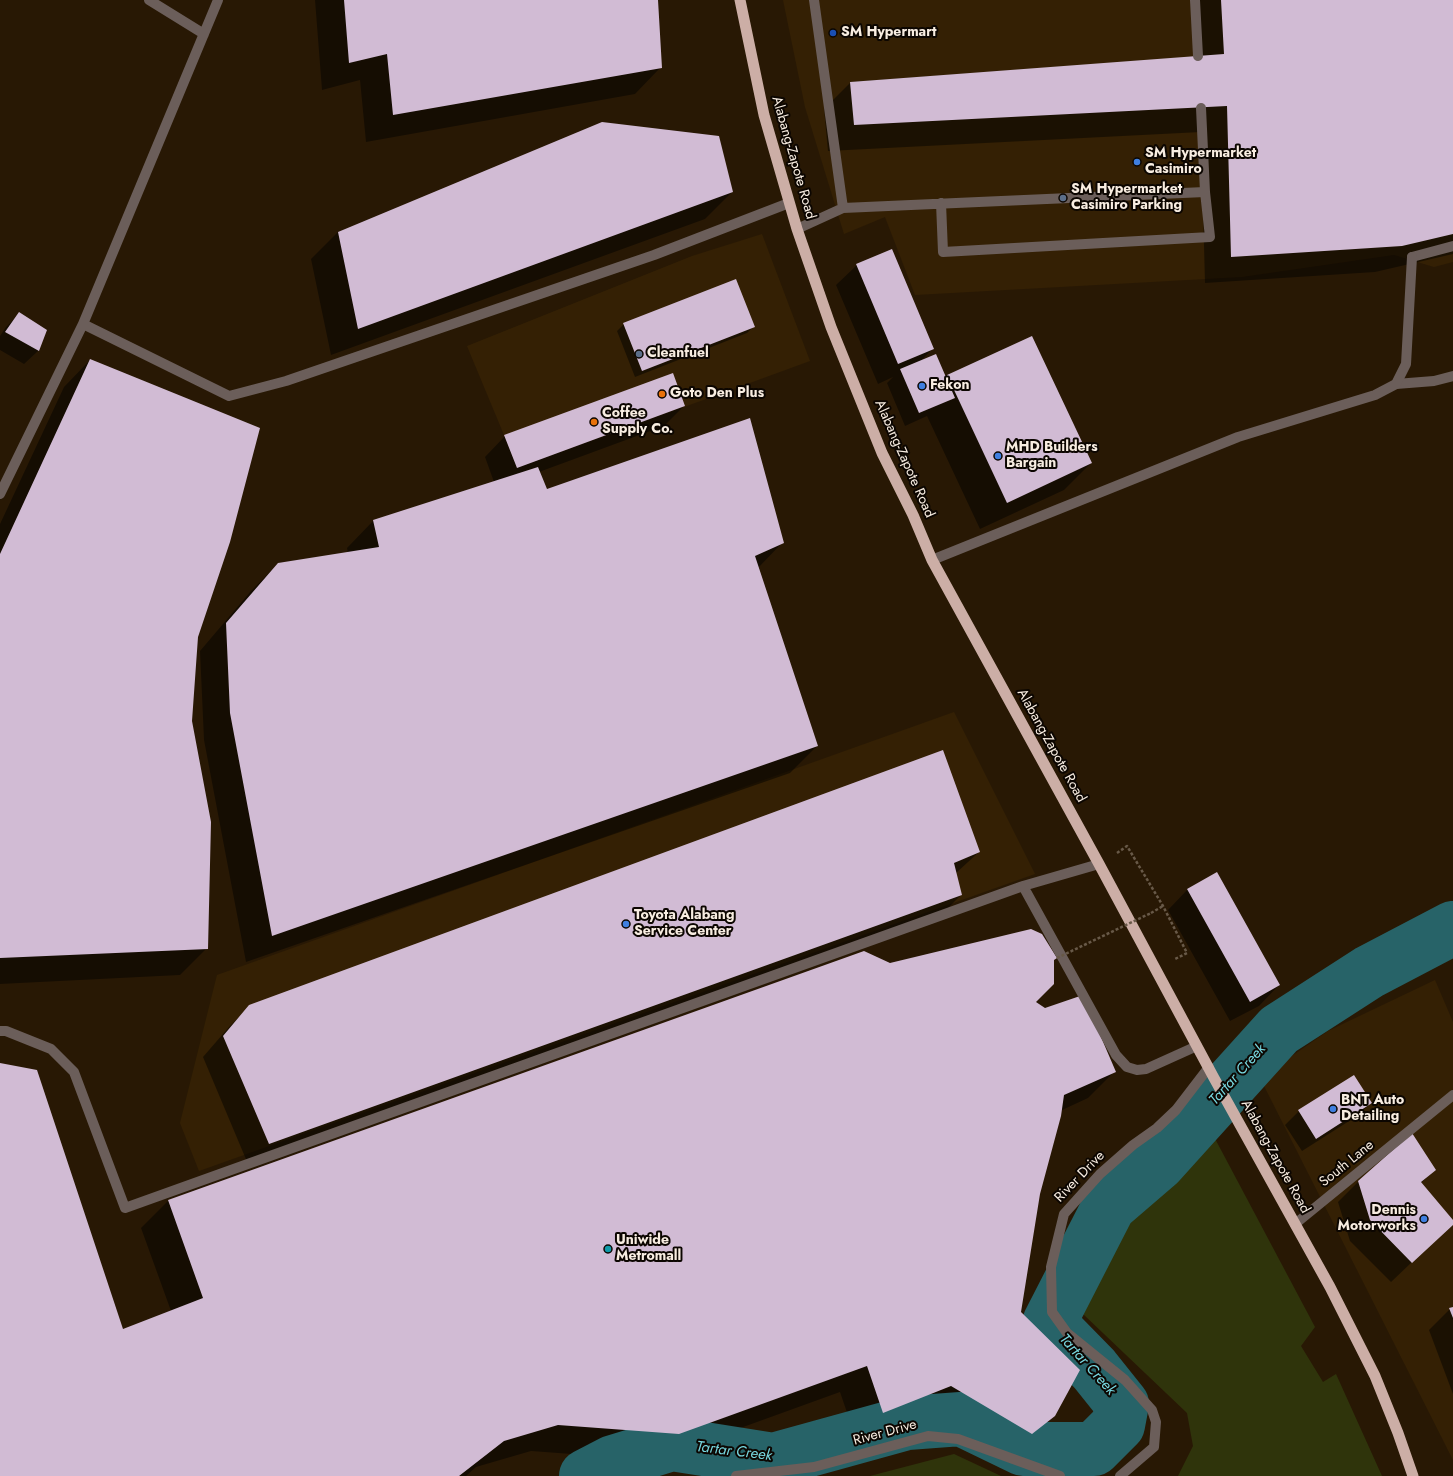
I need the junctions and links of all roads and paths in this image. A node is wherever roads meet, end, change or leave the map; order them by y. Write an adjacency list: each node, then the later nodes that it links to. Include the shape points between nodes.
1 (149, 0): 6 (street)
2 (218, 0): 6 (street)
3 (740, 0): 10 (highway, Alabang-Zapote Road, via 764,115)
4 (814, 0): 12 (street)
5 (1195, 0): 7 (street)
6 (204, 34): 15 (street)
7 (1198, 56)
8 (1201, 108): 9 (street)
9 (1205, 192): 11 (street); 11 (street, via 1210,237 944,252)
10 (790, 203): 13 (highway, Alabang-Zapote Road); 15 (street, via 602,273 286,381 229,396)
11 (941, 203): 12 (street)
12 (843, 208): 13 (street)
13 (797, 229): 19 (highway, Alabang-Zapote Road, via 831,327 879,446)
14 (1453, 246): 17 (street, via 1412,257 1406,364)
15 (82, 324): 18 (street)
16 (1453, 376): 17 (street, via 1434,381)
17 (1396, 384): 19 (street, via 1375,395 1238,437)
18 (0, 494)
19 (932, 560): 21 (highway, Alabang-Zapote Road)
20 (1127, 846): 23 (path)
21 (1099, 864): 22 (street); 27 (highway, Alabang-Zapote Road)
22 (1023, 886): 26 (street, via 125,1208 74,1072 51,1049); 27 (street, via 1116,1055 1127,1067 1146,1069)
23 (1163, 906): 24 (path); 25 (path, bridge)
24 (1187, 953)
25 (1057, 958)
26 (0, 1031)
27 (1198, 1046): 28 (highway, Alabang-Zapote Road)
28 (1209, 1067): 30 (highway, Alabang-Zapote Road); 33 (street, River Drive, via 1176,1110 1100,1174 1064,1214 1051,1267 1052,1312 1067,1332 1124,1380 1152,1410 1156,1422 1154,1447)
29 (1453, 1095): 30 (street, South Lane)
30 (1296, 1224): 34 (highway, Alabang-Zapote Road, via 1375,1376)
31 (736, 1476): 32 (street, River Drive, via 814,1467 928,1436 958,1439)
32 (1060, 1476)
33 (1120, 1476)
34 (1413, 1476)

